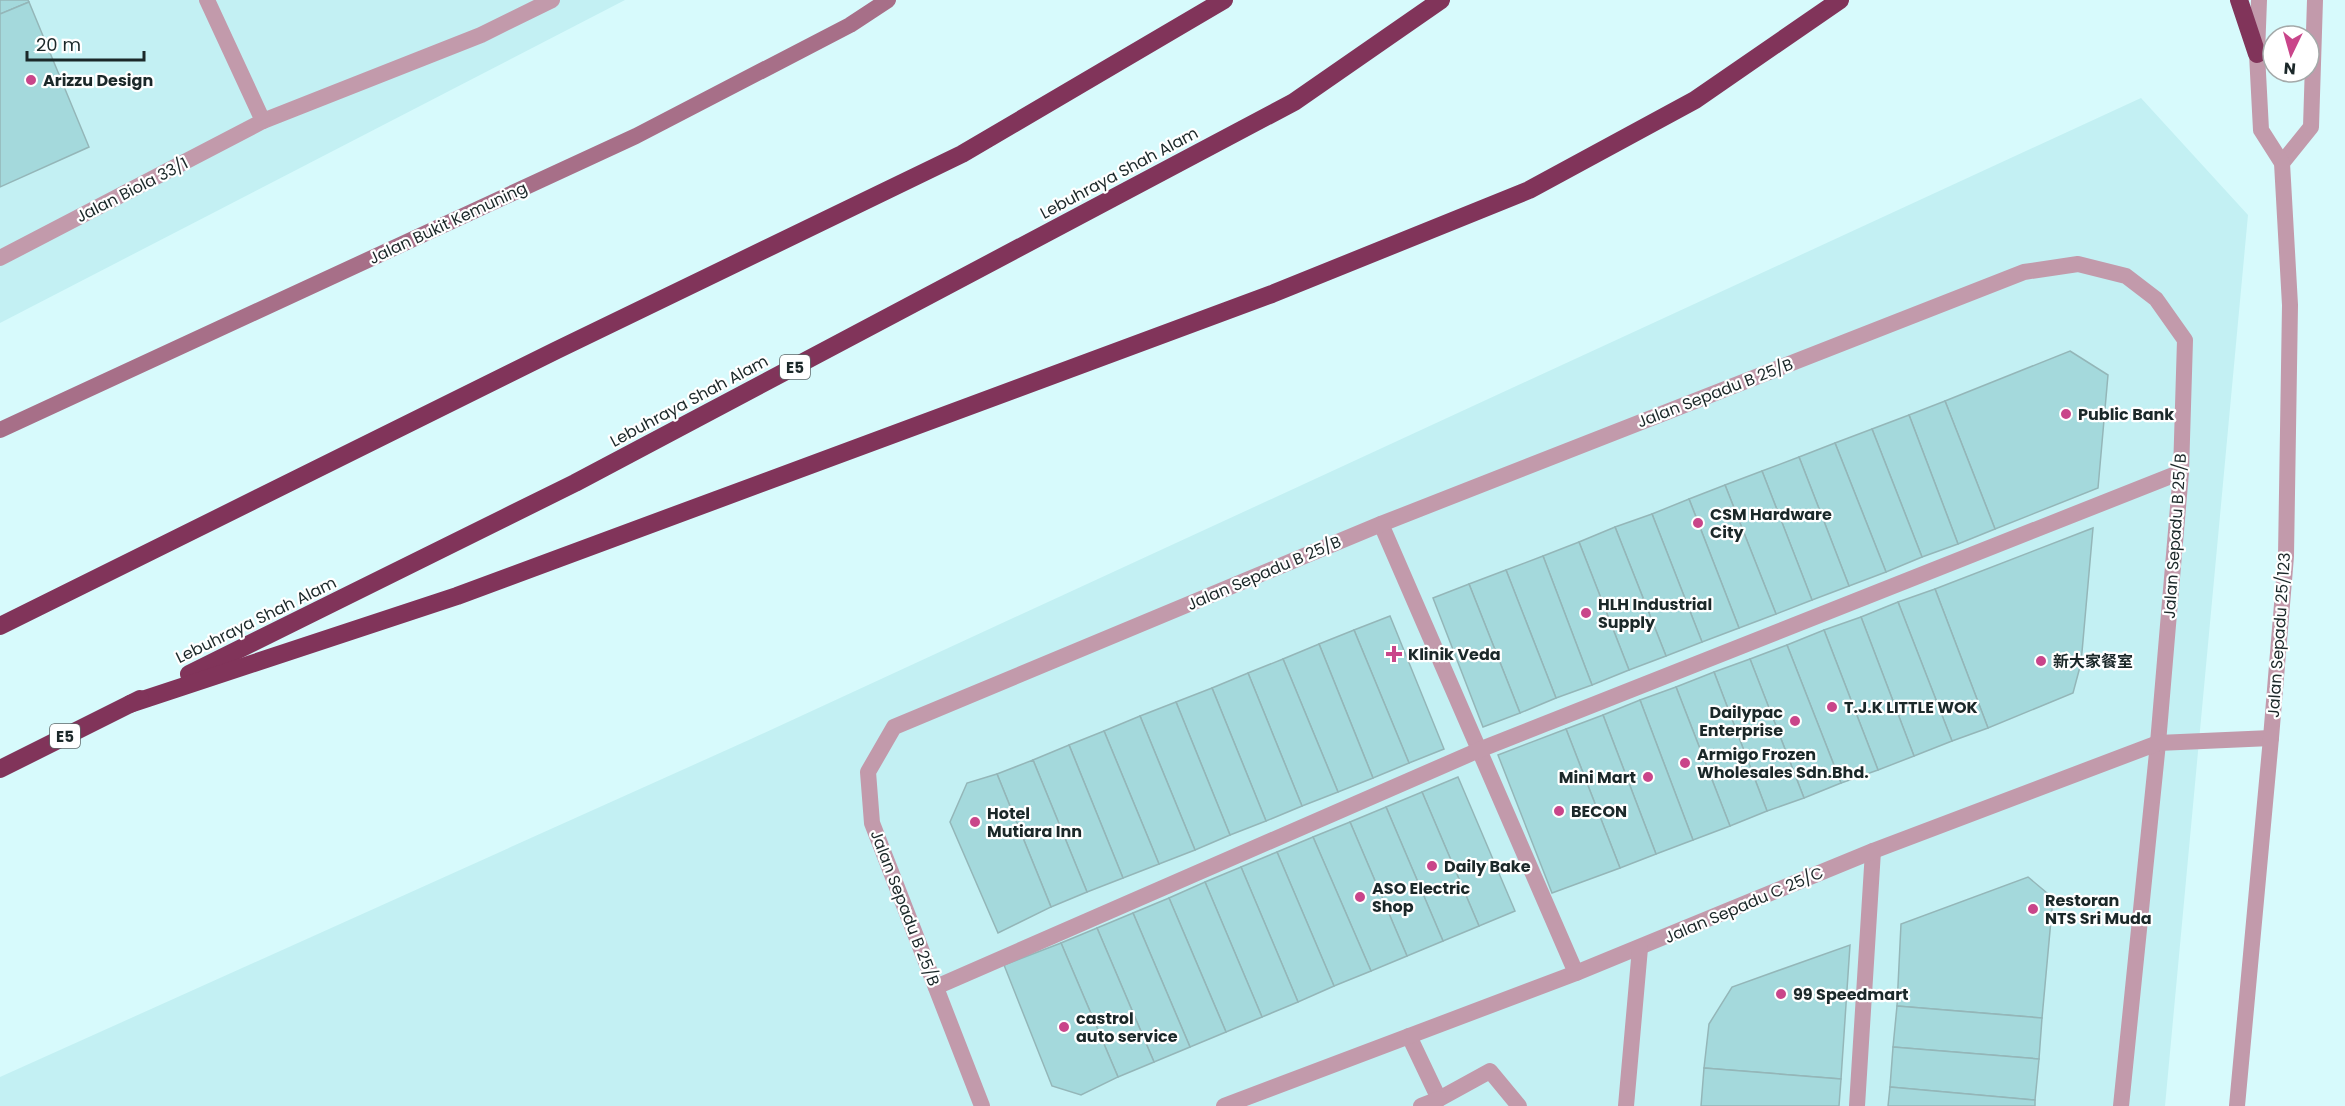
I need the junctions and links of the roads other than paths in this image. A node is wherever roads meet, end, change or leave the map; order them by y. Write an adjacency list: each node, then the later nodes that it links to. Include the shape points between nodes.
1 (207, 0): 11 (street)
2 (552, 0): 11 (street, Jalan Biola 33/1, via 482,35)
3 (888, 0): 14 (main road, Jalan Bukit Kemuning, via 850,25 636,136)
4 (1224, 0): 17 (highway, via 962,154)
5 (1441, 0): 18 (highway, Lebuhraya Shah Alam / E5, via 1294,102 575,483)
6 (1840, 0): 18 (highway, via 1695,100 1529,190 1272,294 457,596)
7 (2239, 0): 10 (highway)
8 (2259, 0): 10 (street, Jalan Sepadu 25/123)
9 (2315, 0): 12 (street, via 2310,127)
10 (2257, 54): 12 (street, Jalan Sepadu 25/123, via 2261,130)
11 (263, 121): 13 (street, Jalan Biola 33/1)
12 (2282, 163): 19 (street, Jalan Sepadu 25/123, via 2290,305 2286,556)
13 (0, 258)
14 (0, 430)
15 (2181, 472): 16 (street, Jalan Sepadu B 25/B, via 2185,340 2156,299 2126,276 2078,264 2024,272); 20 (street, Jalan Sepadu B 25/B); 21 (street)
16 (1382, 524): 21 (street); 26 (street, Jalan Sepadu B 25/B, via 894,727 868,772 872,823)
17 (0, 626)
18 (130, 704): 22 (highway, Lebuhraya Shah Alam / E5)
19 (2271, 738): 20 (street, Jalan Sepadu C 25/C); 36 (street, Jalan Sepadu 25/123)
20 (2157, 743): 23 (street, Jalan Sepadu C 25/C); 35 (street, Jalan Sepadu B 25/B)
21 (1479, 750): 25 (street); 26 (street)
22 (0, 769)
23 (1873, 851): 24 (street, Jalan Sepadu C 25/C); 34 (street)
24 (1640, 948): 25 (street, Jalan Sepadu C 25/C); 33 (street)
25 (1576, 973): 27 (street, Jalan Sepadu C 25/C)
26 (936, 987): 29 (street, Jalan Sepadu B 25/B)
27 (1409, 1036): 28 (street); 30 (street, Jalan Sepadu C 25/C)
28 (1439, 1099): 31 (street); 32 (street, via 1490,1071)
29 (982, 1106)
30 (1224, 1106)
31 (1421, 1106)
32 (1519, 1106)
33 (1626, 1106)
34 (1857, 1106)
35 (2121, 1106)
36 (2237, 1106)

